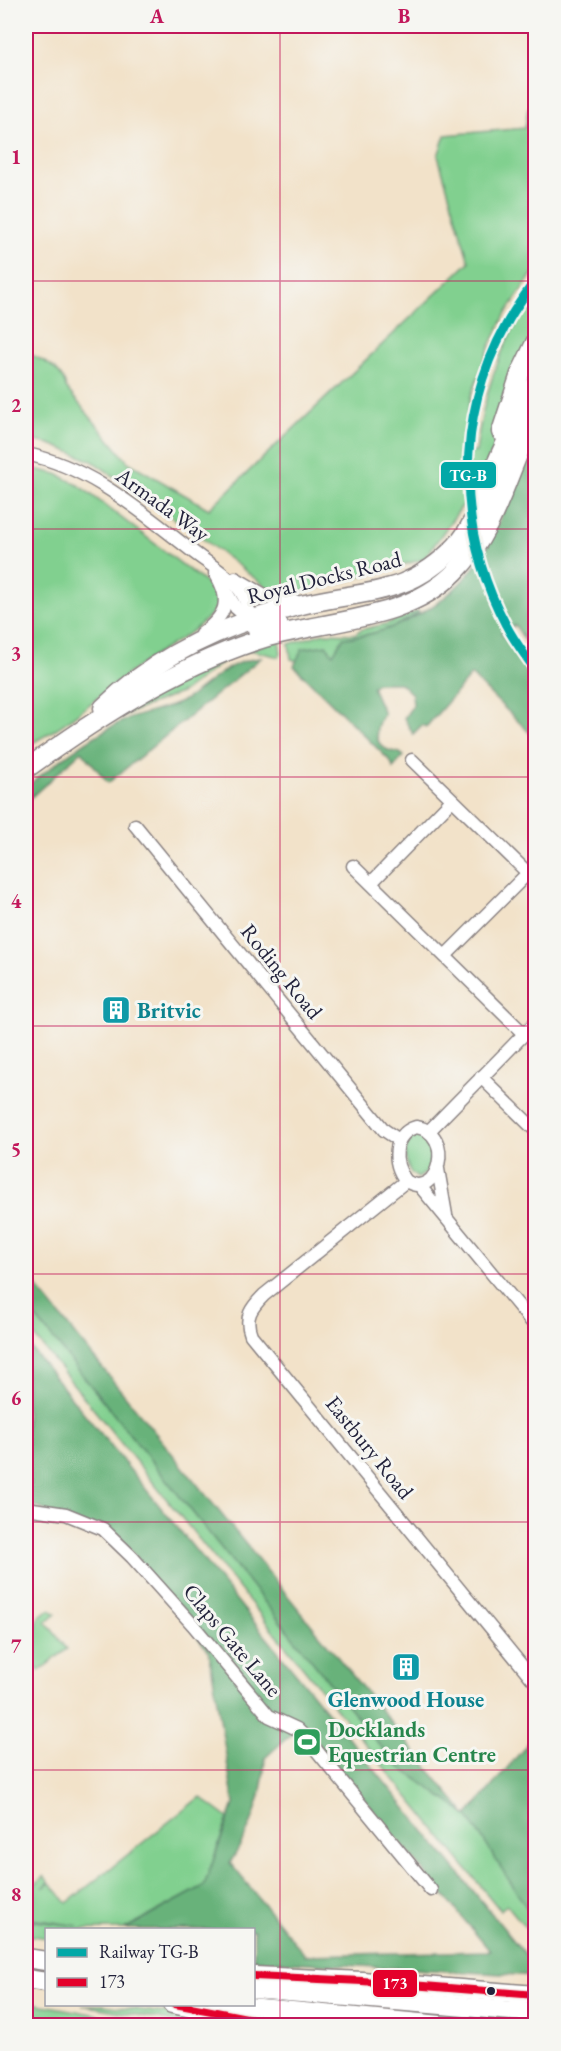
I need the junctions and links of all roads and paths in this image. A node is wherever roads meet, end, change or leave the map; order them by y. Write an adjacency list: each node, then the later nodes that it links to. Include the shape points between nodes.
1 (536, 341): 5 (highway, via 502,424)
2 (536, 383): 5 (highway, Royal Docks Road)
3 (536, 414): 9 (highway, Royal Docks Road, via 488,525 470,554 442,583)
4 (26, 454): 6 (street, Armada Way, via 94,480)
5 (494, 470): 8 (highway, Royal Docks Road, via 472,520 458,544 440,563 401,586)
6 (210, 564): 7 (street, Armada Way); 8 (street, via 275,601); 10 (street, Armada Way, via 240,591)
7 (223, 587): 10 (street, Armada Way, via 236,608); 13 (street, via 222,614)
8 (340, 597): 10 (highway, Royal Docks Road)
9 (410, 602): 11 (highway, via 330,611); 12 (highway, Royal Docks Road, via 390,611)
10 (250, 619): 11 (street, via 260,628); 12 (street, Armada Way); 13 (highway, Royal Docks Road)
11 (280, 623)
12 (257, 640): 14 (highway, Royal Docks Road, via 161,682)
13 (178, 651): 14 (highway, Royal Docks Road, via 122,690)
14 (80, 730): 16 (highway, Royal Docks Road)
15 (412, 760): 17 (street)
16 (26, 769)
17 (452, 800): 20 (street); 21 (street)
18 (135, 825): 28 (street, Roding Road, via 380,1125)
19 (353, 866): 21 (street)
20 (532, 877): 22 (street)
21 (371, 883): 22 (street)
22 (445, 956): 24 (street)
23 (536, 1022): 24 (street)
24 (524, 1034): 25 (street)
25 (480, 1077): 26 (street); 27 (street)
26 (429, 1130): 28 (street, via 411,1128); 29 (street, via 438,1143)
27 (536, 1131)
28 (399, 1140): 30 (street, via 396,1160)
29 (438, 1169): 31 (street, via 428,1182); 32 (street)
30 (406, 1180): 31 (street); 35 (street, Eastbury Road, via 252,1306 247,1325 251,1335)
31 (419, 1185): 32 (street)
32 (447, 1218): 33 (street)
33 (536, 1327)
34 (26, 1508): 36 (street, Claps Gate Lane, via 84,1519 121,1545 269,1716 308,1740)
35 (536, 1683)
36 (431, 1890)
37 (26, 1958): 38 (highway)
38 (45, 1961)
39 (255, 1977): 43 (highway, via 362,1980)
40 (26, 1979): 41 (highway)
41 (45, 1982)
42 (255, 1989): 46 (highway)
43 (536, 1995)
44 (183, 2006): 47 (highway)
45 (238, 2006): 48 (highway)
46 (536, 2013)
47 (292, 2025)
48 (452, 2025)

